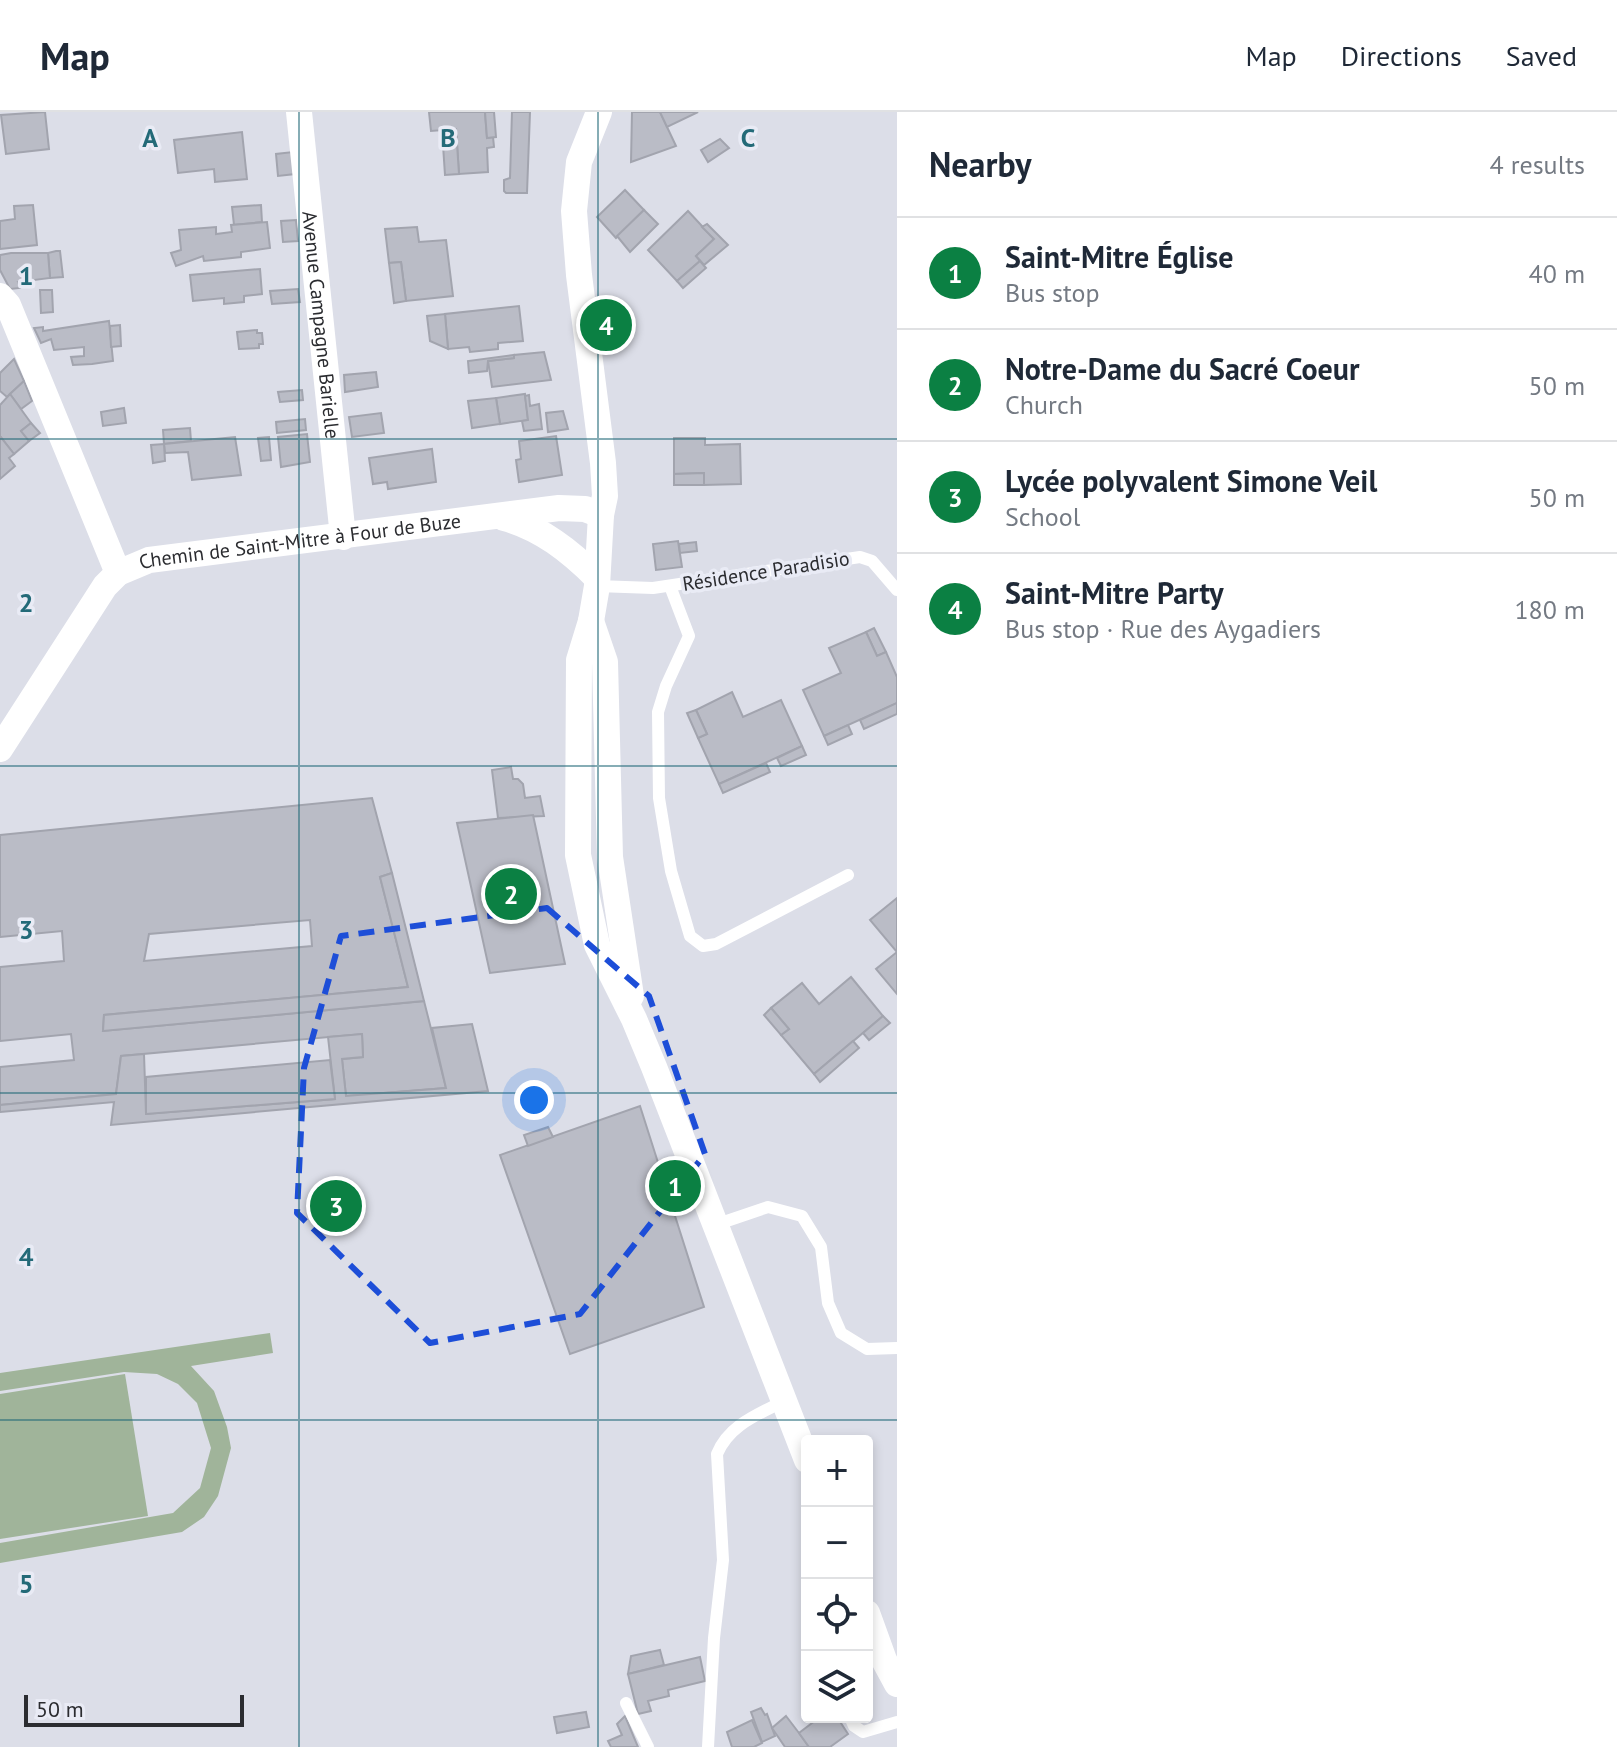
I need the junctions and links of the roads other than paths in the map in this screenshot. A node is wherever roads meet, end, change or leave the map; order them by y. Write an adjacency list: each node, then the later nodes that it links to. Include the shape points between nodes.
1 (299, 112): 6 (street, Avenue Campagne Barielle)
2 (599, 112): 4 (street, via 579,162 574,211 603,463)
3 (0, 296): 7 (street, Chemin de Saint-Mitre à Four de Buze)
4 (601, 515): 5 (street, Chemin de Saint-Mitre à Four de Buze, via 559,508); 8 (street)
5 (496, 516): 6 (street, Chemin de Saint-Mitre à Four de Buze); 8 (street, Chemin de Saint-Mitre à Four de Buze, via 543,533 581,562)
6 (343, 537): 7 (street, Chemin de Saint-Mitre à Four de Buze, via 180,555)
7 (118, 573): 11 (street, via 89,608)
8 (597, 582): 9 (lane, Résidence Paradisio); 13 (street, via 591,621 605,662 610,857 634,1019)
9 (670, 586): 10 (lane, Résidence Paradisio, via 860,557 872,561); 12 (lane, Résidence Paradisio, via 689,636 658,712 659,798 671,871 690,936 703,946 716,944)
10 (897, 590)
11 (0, 749)
12 (848, 875)
13 (715, 1225): 14 (lane, via 768,1207 802,1216 821,1247 828,1303 841,1333 867,1349); 15 (street)
14 (897, 1348)
15 (784, 1401): 16 (street); 23 (lane, via 740,1424 723,1439 717,1454 723,1560)
16 (801, 1445)
17 (873, 1630): 18 (street)
18 (897, 1684)
19 (626, 1703): 22 (lane)
20 (897, 1722): 21 (lane, via 863,1732)
21 (853, 1723)
22 (648, 1747)
23 (708, 1747)

